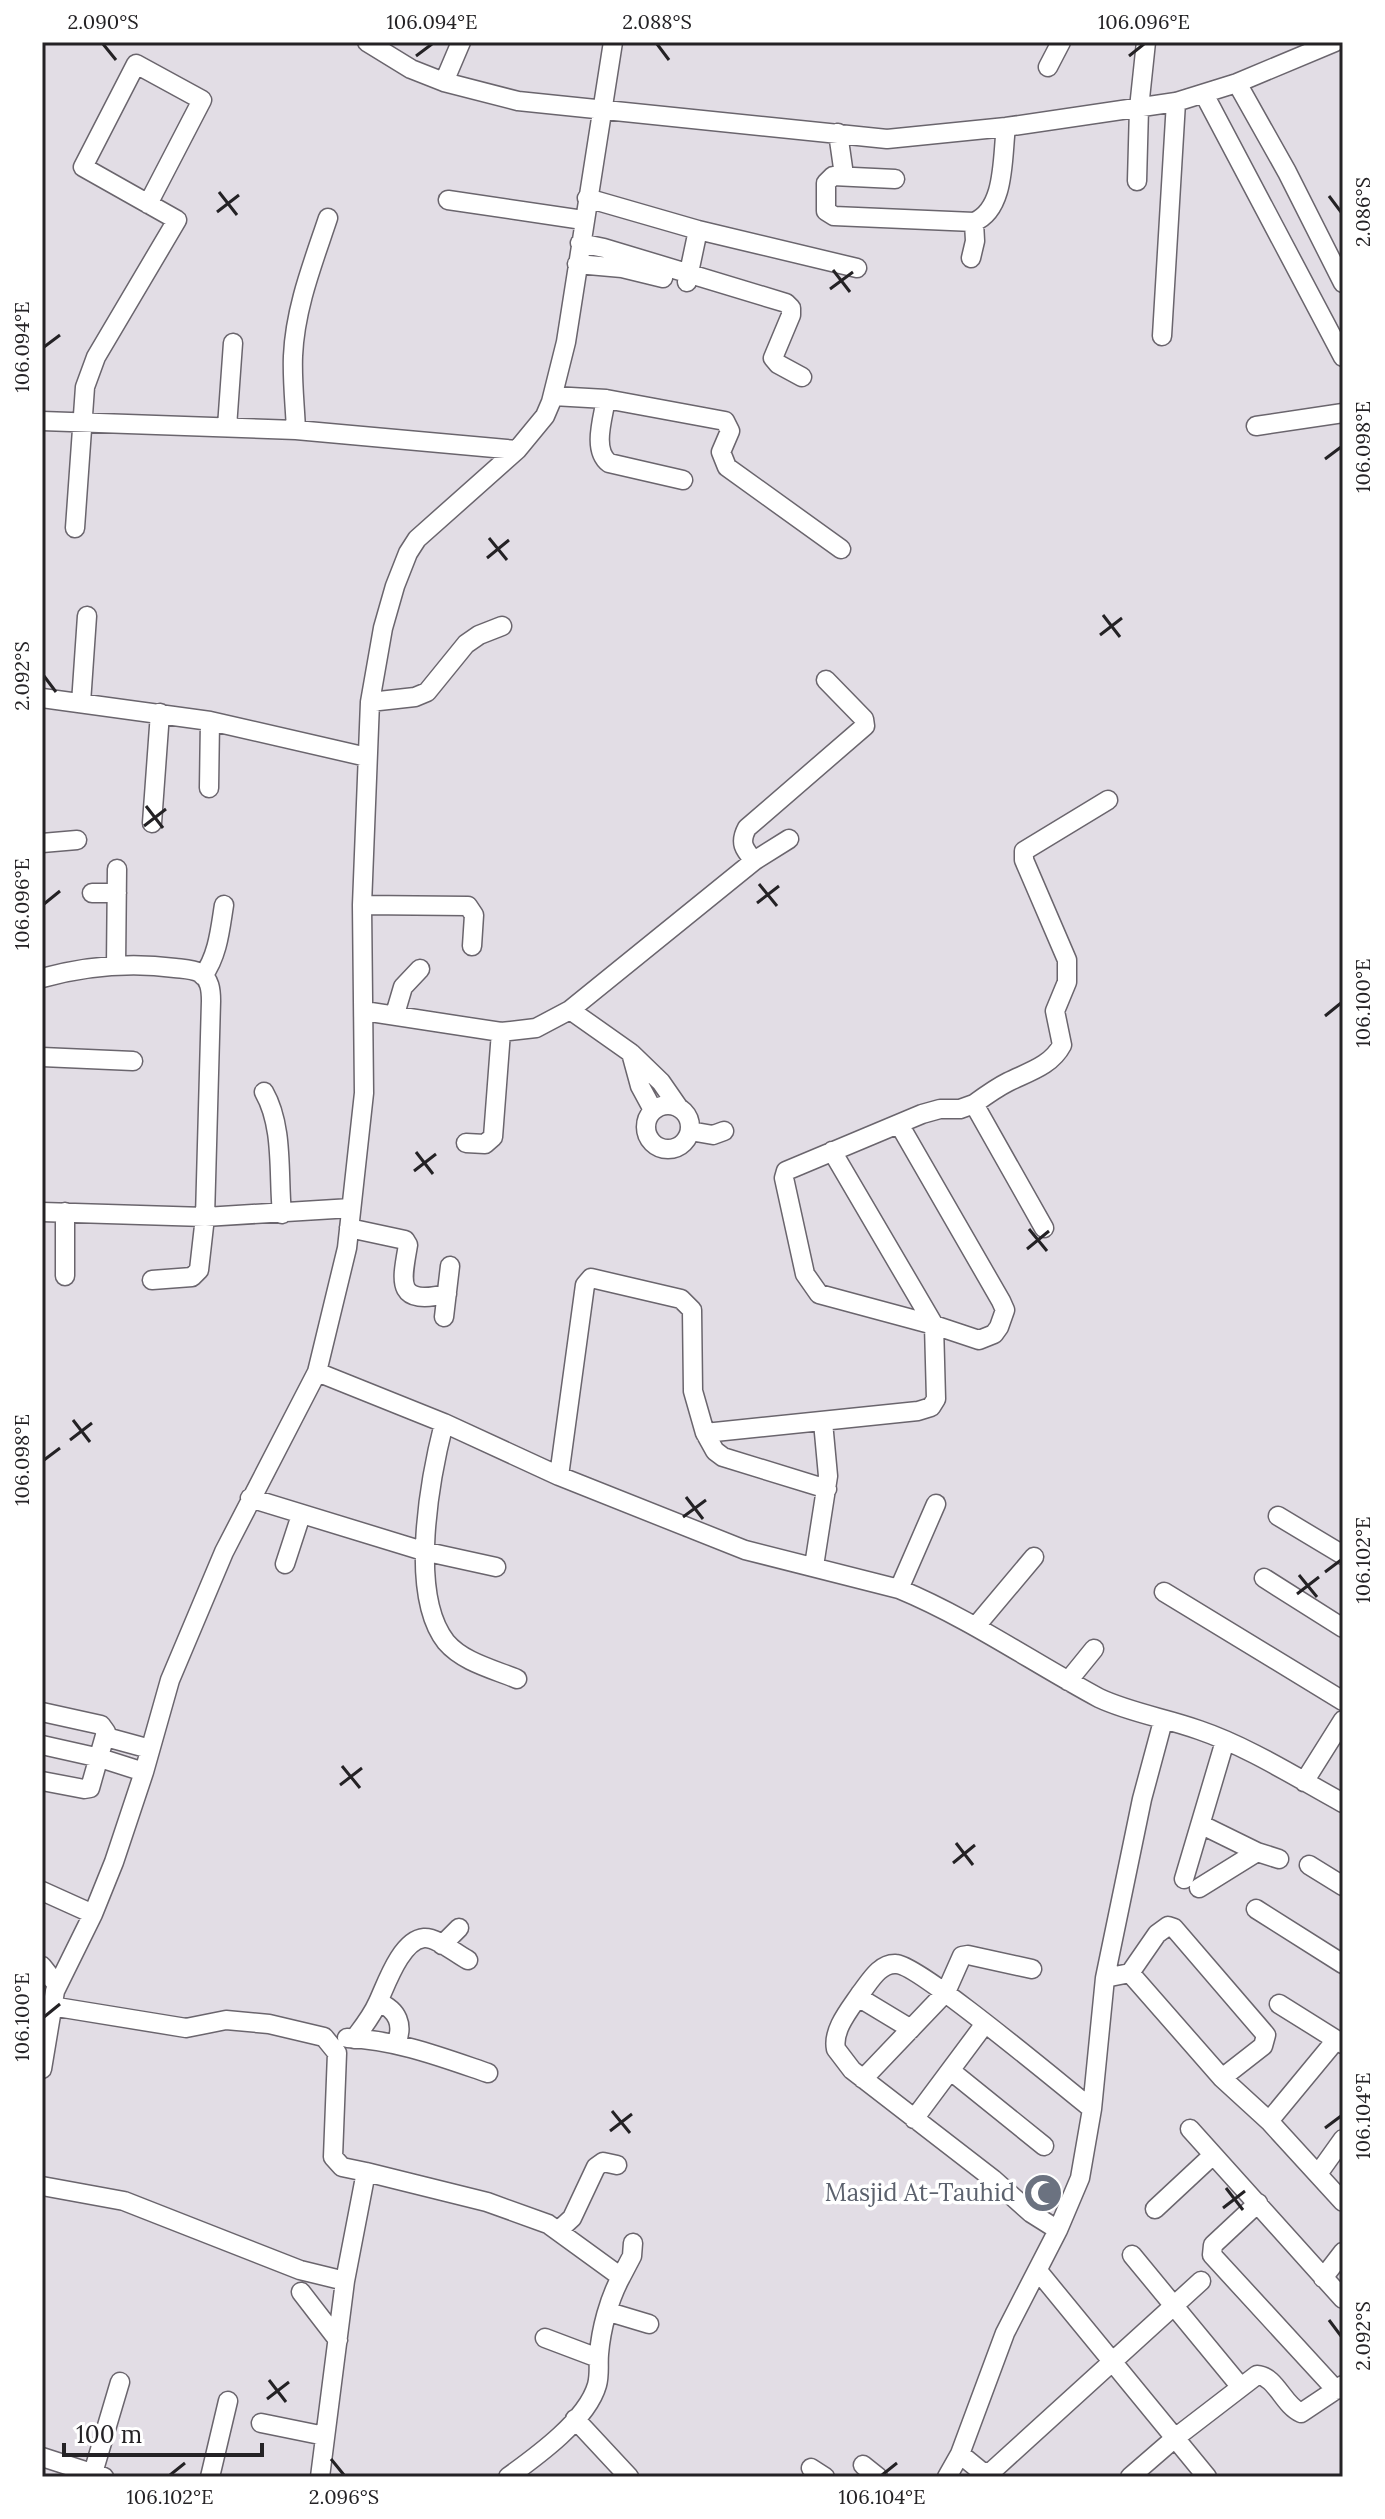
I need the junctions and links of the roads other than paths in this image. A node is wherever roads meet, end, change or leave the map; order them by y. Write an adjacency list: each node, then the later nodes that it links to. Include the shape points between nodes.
1 (367, 42): 8 (street)
2 (461, 42): 8 (street)
3 (613, 42): 13 (street)
4 (1061, 42): 7 (street)
5 (1146, 42): 12 (street)
6 (1335, 42): 9 (street)
7 (1048, 67)
8 (444, 82): 13 (street, via 518,101)
9 (1237, 83): 10 (street); 31 (street)
10 (1204, 94): 11 (street); 34 (street)
11 (1176, 102): 12 (street); 32 (street)
12 (1139, 108): 14 (street); 18 (street)
13 (601, 110): 15 (street); 19 (street)
14 (1006, 127): 15 (street, via 887,139); 24 (street, via 997,197 989,213)
15 (838, 133): 16 (street)
16 (844, 175): 17 (street); 24 (street, via 826,183 825,207 832,216)
17 (895, 179)
18 (1137, 181)
19 (587, 198): 23 (street); 25 (street)
20 (448, 200): 23 (street)
21 (148, 204): 21 (street, via 83,167 136,64 202,100); 40 (street, via 177,220 96,357)
22 (328, 218): 43 (street, via 296,325)
23 (583, 220): 26 (street)
24 (974, 222): 27 (street)
25 (698, 230): 29 (street); 30 (street)
26 (580, 243): 28 (street); 30 (street)
27 (971, 258)
28 (577, 264): 30 (street); 36 (street)
29 (857, 268)
30 (688, 279): 35 (street, via 701,289 712,280 789,306 791,315 773,358)
31 (1343, 283)
32 (1162, 336)
33 (233, 343): 42 (street)
34 (1343, 357)
35 (802, 377)
36 (553, 396): 37 (street); 44 (street, via 545,416)
37 (606, 399): 45 (street, via 600,447 604,460); 47 (street, via 725,421 730,431 721,452 727,467)
38 (1343, 413): 41 (street)
39 (42, 421): 40 (street)
40 (80, 422): 42 (street); 46 (street)
41 (1256, 426)
42 (227, 427): 43 (street)
43 (296, 430): 44 (street)
44 (517, 450): 52 (street, via 434,522 408,553 383,628)
45 (683, 480)
46 (75, 528)
47 (841, 549)
48 (87, 616): 53 (street)
49 (502, 626): 52 (street, via 466,644 427,692)
50 (826, 680): 63 (street, via 865,726 747,828 741,840)
51 (42, 698): 53 (street)
52 (370, 702): 56 (street)
53 (81, 703): 54 (street)
54 (160, 713): 55 (street); 59 (street)
55 (210, 721): 56 (street); 57 (street)
56 (367, 757): 68 (street)
57 (209, 788)
58 (1108, 800): 82 (street, via 1024,851 1067,960 1067,982 1055,1011 1062,1045 1036,1070)
59 (152, 823)
60 (789, 839): 63 (street)
61 (77, 840): 62 (street)
62 (42, 843)
63 (754, 861): 74 (street)
64 (117, 869): 66 (street)
65 (92, 893): 66 (street)
66 (117, 893): 70 (street)
67 (224, 905): 72 (street, via 217,947)
68 (362, 905): 69 (street, via 468,906 474,915); 75 (street)
69 (472, 946)
70 (116, 966): 72 (street, via 164,966); 73 (street)
71 (420, 969): 76 (street, via 403,987)
72 (203, 976): 94 (street, via 210,984 211,1001)
73 (42, 978)
74 (570, 1010): 77 (street, via 536,1028); 78 (street)
75 (364, 1011): 76 (street); 90 (street, via 364,1093)
76 (395, 1014): 77 (street)
77 (501, 1032): 88 (street, via 493,1137 485,1144)
78 (631, 1053): 83 (street); 84 (street)
79 (42, 1057): 80 (street)
80 (133, 1061)
81 (264, 1092): 93 (street, via 278,1132)
82 (974, 1104): 85 (street, via 931,1111); 96 (street)
83 (679, 1108): 84 (street, via 665,1105); 86 (street)
84 (653, 1110): 86 (street, via 646,1122 647,1136 657,1146 670,1149 683,1143)
85 (899, 1124): 89 (street); 102 (street, via 1005,1310 999,1327 986,1339)
86 (690, 1131): 87 (street)
87 (724, 1131)
88 (466, 1143)
89 (832, 1151): 102 (street); 102 (street, via 789,1168 784,1175 809,1282 827,1298)
90 (351, 1208): 93 (street); 95 (street)
91 (42, 1212): 92 (street)
92 (65, 1212): 94 (street); 98 (street)
93 (282, 1214): 94 (street)
94 (205, 1217): 99 (street, via 197,1273)
95 (349, 1228): 100 (street, via 405,1240 405,1289 418,1296); 103 (street)
96 (1044, 1228)
97 (450, 1266): 100 (street)
98 (65, 1276)
99 (152, 1280)
100 (447, 1294): 101 (street)
101 (444, 1317)
102 (934, 1325): 104 (street, via 937,1389 931,1407)
103 (317, 1372): 105 (street); 109 (street)
104 (823, 1422): 106 (street); 108 (street)
105 (444, 1423): 107 (street); 113 (street)
106 (705, 1433): 107 (street, via 693,1391 692,1310 681,1299 591,1278 585,1285); 108 (street, via 723,1457)
107 (559, 1476): 117 (street, via 745,1550)
108 (827, 1489): 117 (street)
109 (250, 1498): 111 (street); 134 (street, via 170,1680)
110 (936, 1504): 120 (street)
111 (301, 1515): 113 (street); 116 (street)
112 (1278, 1516): 114 (street)
113 (423, 1551): 118 (street); 125 (street, via 436,1626 447,1643 461,1656)
114 (1343, 1555)
115 (1034, 1557): 122 (street)
116 (285, 1564)
117 (814, 1566): 120 (street)
118 (496, 1567)
119 (1264, 1578): 123 (street)
120 (899, 1589): 122 (street)
121 (1164, 1592): 127 (street)
122 (976, 1626): 126 (street)
123 (1343, 1628)
124 (1094, 1649): 126 (street)
125 (517, 1679)
126 (1068, 1681): 130 (street, via 1119,1708)
127 (1343, 1701)
128 (42, 1712): 131 (street, via 101,1725)
129 (1343, 1720): 138 (street)
130 (1163, 1721): 132 (street); 155 (street)
131 (106, 1737): 134 (street); 135 (street)
132 (1225, 1741): 138 (street); 140 (street)
133 (42, 1745): 135 (street)
134 (150, 1749): 136 (street)
135 (100, 1758): 136 (street); 137 (street, via 87,1789)
136 (144, 1772): 147 (street)
137 (42, 1781)
138 (1304, 1782): 139 (street)
139 (1343, 1803)
140 (1202, 1825): 141 (street); 141 (street, via 1192,1884)
141 (1257, 1852): 142 (street)
142 (1279, 1859)
143 (1309, 1865): 144 (street)
144 (1343, 1886)
145 (42, 1891): 147 (street)
146 (1256, 1909): 151 (street)
147 (93, 1914): 156 (street)
148 (459, 1928): 149 (street)
149 (442, 1945): 150 (street); 159 (street, via 424,1938 414,1943 387,1977)
150 (468, 1960)
151 (1343, 1964)
152 (42, 1967): 156 (street)
153 (1032, 1969): 157 (street, via 962,1956)
154 (1130, 1973): 155 (street); 171 (street); 171 (street, via 1157,1934 1174,1928 1266,2035 1263,2046)
155 (1105, 1978): 173 (street)
156 (57, 1985): 161 (street)
157 (946, 1992): 158 (street, via 897,1963 877,1972); 162 (street); 163 (street)
158 (858, 1997): 163 (street); 172 (street, via 835,2042 842,2060)
159 (378, 2002): 165 (street); 167 (street, via 396,2014)
160 (1279, 2004): 166 (street)
161 (51, 2006): 164 (street, via 186,2028 226,2020 269,2024); 168 (street)
162 (984, 2025): 169 (street); 173 (street)
163 (911, 2029): 172 (street)
164 (324, 2037): 165 (street); 181 (street, via 338,2062 333,2157 342,2167)
165 (354, 2039): 167 (street)
166 (1340, 2042): 175 (street)
167 (396, 2044): 170 (street)
168 (42, 2069)
169 (951, 2071): 174 (street); 178 (street)
170 (488, 2073)
171 (1222, 2078): 175 (street)
172 (863, 2079): 174 (street)
173 (1092, 2109): 188 (street, via 1080,2178)
174 (914, 2119): 188 (street)
175 (1269, 2121): 182 (street)
176 (1190, 2129): 179 (street)
177 (1343, 2139): 182 (street)
178 (1044, 2146)
179 (1213, 2155): 185 (street); 186 (street)
180 (617, 2165): 187 (street, via 596,2167 572,2218)
181 (366, 2172): 187 (street, via 487,2202); 195 (street)
182 (1318, 2174): 184 (street)
183 (42, 2186): 195 (street, via 124,2201 300,2270)
184 (1343, 2202)
185 (1258, 2203): 194 (street); 208 (street, via 1213,2245 1212,2255)
186 (1155, 2209)
187 (559, 2230): 193 (street)
188 (1058, 2230): 192 (street)
189 (633, 2243): 193 (street)
190 (1343, 2252): 194 (street)
191 (1132, 2255): 199 (street)
192 (1038, 2271): 205 (street); 214 (street, via 1005,2333)
193 (621, 2277): 200 (street)
194 (1323, 2278): 198 (street)
195 (345, 2281): 203 (street)
196 (1201, 2281): 199 (street)
197 (301, 2292): 203 (street)
198 (1343, 2299)
199 (1175, 2306): 205 (street); 207 (street)
200 (609, 2312): 201 (street); 204 (street)
201 (649, 2324)
202 (545, 2338): 204 (street)
203 (338, 2340): 212 (street)
204 (598, 2358): 210 (street, via 592,2397)
205 (1113, 2360): 213 (street); 214 (street, via 991,2472 982,2472)
206 (120, 2382): 216 (street)
207 (1240, 2386): 208 (street, via 1264,2375 1301,2413); 213 (street)
208 (1340, 2387)
209 (228, 2401): 217 (street)
210 (575, 2419): 219 (street); 220 (street)
211 (261, 2423): 212 (street)
212 (325, 2436): 218 (street)
213 (1175, 2438): 222 (street); 223 (street)
214 (960, 2454): 221 (street)
215 (42, 2457): 216 (street)
216 (99, 2475)
217 (210, 2477)
218 (320, 2477)
219 (508, 2477)
220 (629, 2477)
221 (947, 2477)
222 (1130, 2477)
223 (1207, 2477)

